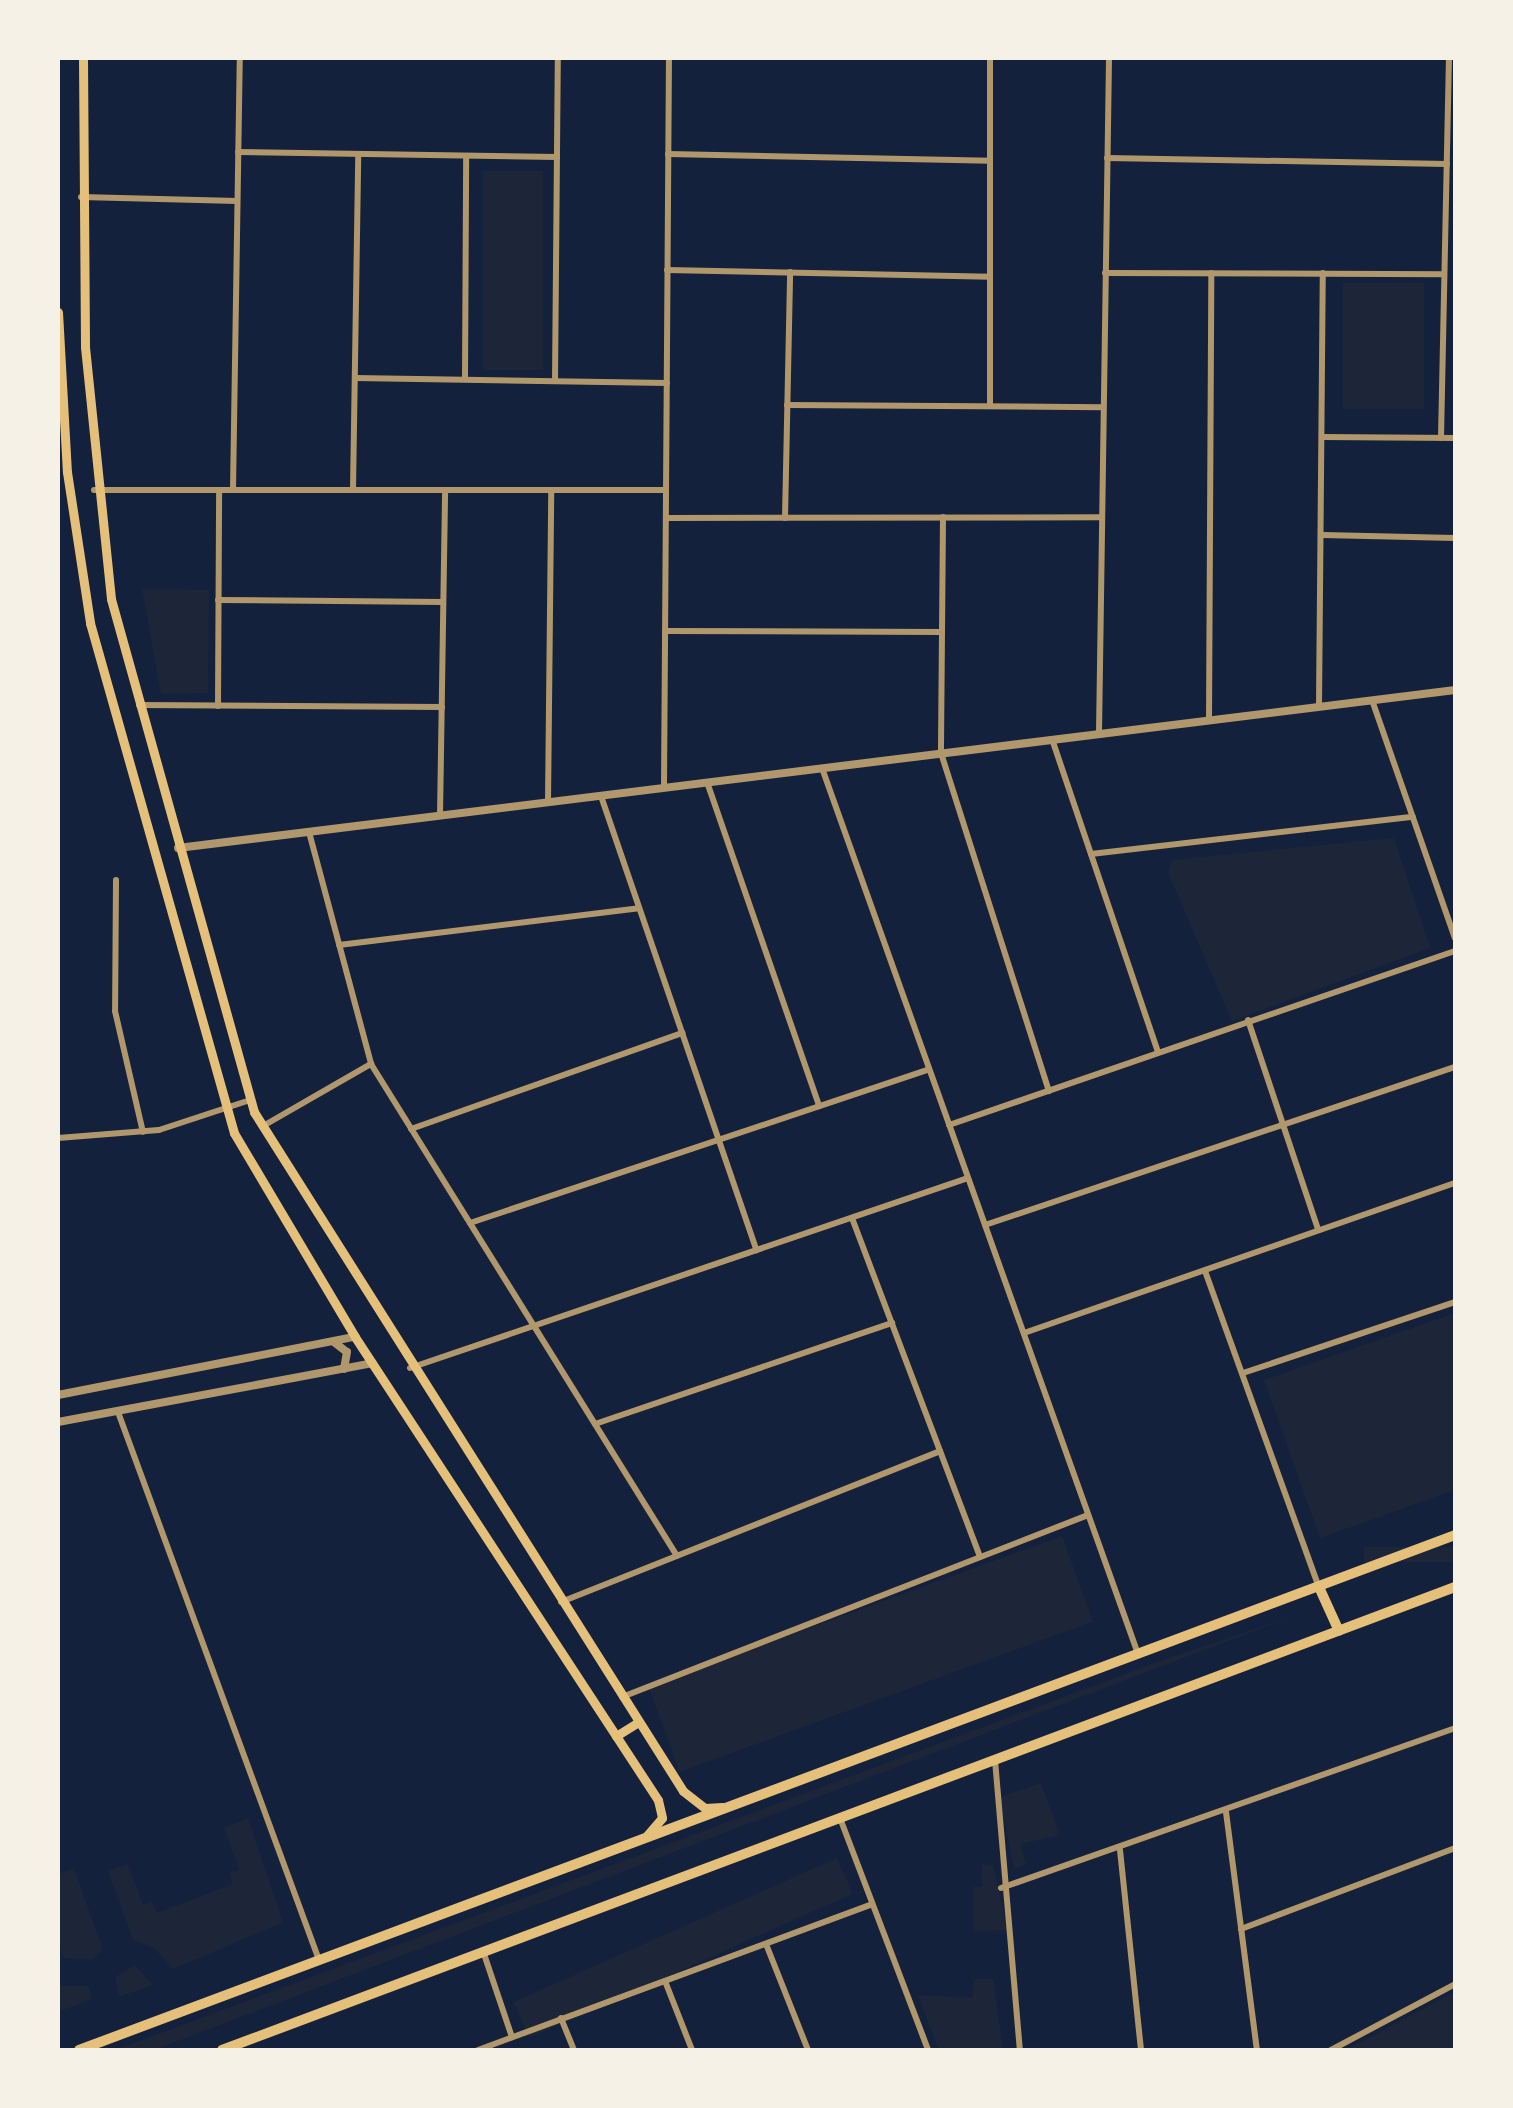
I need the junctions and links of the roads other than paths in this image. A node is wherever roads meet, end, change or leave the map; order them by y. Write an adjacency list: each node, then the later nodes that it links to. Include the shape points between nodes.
1 (83, 58): 16 (main road)
2 (240, 58): 8 (street)
3 (558, 58): 12 (street)
4 (669, 58): 9 (street)
5 (990, 58): 14 (street)
6 (1109, 58): 13 (street)
7 (1449, 58): 15 (street)
8 (238, 152): 10 (street); 17 (street)
9 (668, 154): 14 (street); 18 (street)
10 (358, 155): 11 (street); 26 (street)
11 (466, 156): 12 (street); 27 (street)
12 (557, 157): 28 (street)
13 (1107, 158): 15 (street); 20 (street)
14 (990, 161): 24 (street)
15 (1447, 164): 23 (street)
16 (81, 197): 17 (street); 36 (main road)
17 (237, 201): 38 (street)
18 (667, 270): 19 (street); 29 (street)
19 (790, 272): 24 (street); 30 (street)
20 (1105, 273): 21 (street); 32 (street)
21 (1211, 273): 22 (street); 59 (street)
22 (1323, 273): 23 (street); 33 (street)
23 (1444, 274): 34 (street)
24 (990, 277): 31 (street)
25 (58, 312): 87 (main road, via 67,472 90,623)
26 (355, 378): 27 (street); 39 (street)
27 (465, 379): 28 (street)
28 (555, 381): 29 (street)
29 (667, 383): 42 (street)
30 (787, 405): 31 (street); 46 (street)
31 (990, 406): 32 (street)
32 (1103, 407): 44 (street)
33 (1323, 437): 34 (street); 47 (street)
34 (1441, 438): 35 (street)
35 (1455, 438)
36 (94, 490): 37 (street); 55 (main road, via 111,599)
37 (219, 490): 38 (street); 49 (street)
38 (233, 490): 39 (street)
39 (353, 490): 40 (street)
40 (445, 490): 41 (street); 50 (street)
41 (551, 490): 42 (street); 67 (street)
42 (666, 490): 45 (street)
43 (943, 517): 44 (street); 46 (street); 52 (street)
44 (1102, 517): 60 (street)
45 (666, 518): 46 (street); 51 (street)
46 (785, 518)
47 (1323, 535): 48 (street); 57 (street)
48 (1455, 538)
49 (218, 600): 50 (street); 56 (street)
50 (443, 602): 58 (street)
51 (665, 631): 52 (street); 65 (street)
52 (942, 632): 62 (street)
53 (1455, 690): 54 (street)
54 (1372, 700): 57 (street); 69 (street)
55 (139, 705): 56 (street); 71 (main road)
56 (218, 706): 58 (street)
57 (1319, 706): 59 (street)
58 (442, 707): 68 (street)
59 (1209, 720): 60 (street)
60 (1099, 733): 61 (street)
61 (1052, 739): 62 (street); 72 (street)
62 (941, 753): 63 (street); 84 (street)
63 (822, 768): 64 (street); 83 (street)
64 (707, 782): 65 (street); 86 (street)
65 (664, 788): 66 (street)
66 (601, 796): 67 (street); 74 (street)
67 (548, 802): 68 (street)
68 (440, 816): 70 (street)
69 (1413, 817): 72 (street); 75 (street)
70 (309, 832): 71 (street); 76 (street)
71 (177, 848): 85 (main road)
72 (1091, 854): 80 (street)
73 (116, 880): 92 (street, via 115,1011)
74 (639, 908): 76 (street); 79 (street)
75 (1455, 938)
76 (339, 945): 81 (street)
77 (1455, 951): 78 (street)
78 (1248, 1020): 80 (street); 88 (street)
79 (682, 1033): 91 (street); 94 (street)
80 (1158, 1053): 84 (street)
81 (371, 1064): 90 (street); 91 (street)
82 (1455, 1067): 88 (street)
83 (929, 1069): 86 (street); 89 (street)
84 (1049, 1091): 89 (street)
85 (250, 1100): 87 (street); 90 (main road)
86 (819, 1106): 94 (street)
87 (226, 1110): 92 (street); 107 (main road, via 241,1149)
88 (1283, 1123): 99 (street); 100 (street)
89 (949, 1125): 95 (street)
90 (261, 1127): 110 (main road)
91 (411, 1129): 98 (street)
92 (143, 1132): 93 (street)
93 (58, 1138)
94 (718, 1141): 98 (street); 101 (street)
95 (968, 1178): 97 (street); 99 (street)
96 (1455, 1183): 100 (street)
97 (852, 1218): 101 (street); 104 (street)
98 (470, 1223): 105 (street)
99 (985, 1225): 106 (street)
100 (1318, 1229): 102 (street)
101 (756, 1250): 105 (street)
102 (1205, 1271): 106 (street); 112 (street)
103 (1455, 1302): 112 (street)
104 (892, 1323): 116 (street); 117 (street)
105 (533, 1326): 110 (street); 116 (street)
106 (1024, 1333): 118 (street)
107 (355, 1337): 108 (street); 109 (main road)
108 (333, 1342): 111 (street, via 347,1352); 113 (street)
109 (373, 1363): 111 (street); 130 (main road)
110 (410, 1368): 124 (main road)
111 (344, 1369): 114 (street)
112 (1243, 1373): 122 (street)
113 (58, 1395)
114 (118, 1412): 115 (street); 143 (street)
115 (58, 1422)
116 (595, 1424): 120 (street)
117 (940, 1451): 120 (street); 121 (street)
118 (1088, 1515): 121 (street); 126 (street)
119 (1455, 1535): 122 (highway)
120 (677, 1556): 124 (street)
121 (980, 1557): 127 (street)
122 (1319, 1587): 125 (highway); 126 (highway)
123 (1455, 1587): 125 (highway)
124 (561, 1602): 127 (main road)
125 (1339, 1631): 131 (highway)
126 (1138, 1654): 132 (highway)
127 (622, 1697): 128 (main road)
128 (638, 1722): 130 (main road); 132 (main road, via 695,1803)
129 (1455, 1728): 133 (street)
130 (616, 1736): 135 (main road, via 662,1810 659,1826)
131 (995, 1760): 134 (highway); 138 (street)
132 (737, 1804): 135 (highway)
133 (1226, 1812): 137 (street); 140 (street)
134 (840, 1818): 139 (street); 142 (highway)
135 (634, 1843): 143 (highway)
136 (1455, 1848): 140 (street)
137 (1120, 1850): 138 (street); 156 (street)
138 (1001, 1888): 155 (street)
139 (871, 1905): 141 (street); 154 (street)
140 (1241, 1929): 157 (street)
141 (766, 1944): 144 (street); 153 (street)
142 (483, 1951): 147 (street); 149 (highway)
143 (319, 1960): 148 (highway)
144 (665, 1981): 146 (street); 152 (street)
145 (1455, 1984): 158 (street)
146 (561, 2018): 147 (street); 151 (street)
147 (512, 2037): 150 (street)
148 (79, 2050)
149 (222, 2050)
150 (478, 2050)
151 (574, 2050)
152 (692, 2050)
153 (808, 2050)
154 (928, 2050)
155 (1020, 2050)
156 (1141, 2050)
157 (1257, 2050)
158 (1331, 2050)

